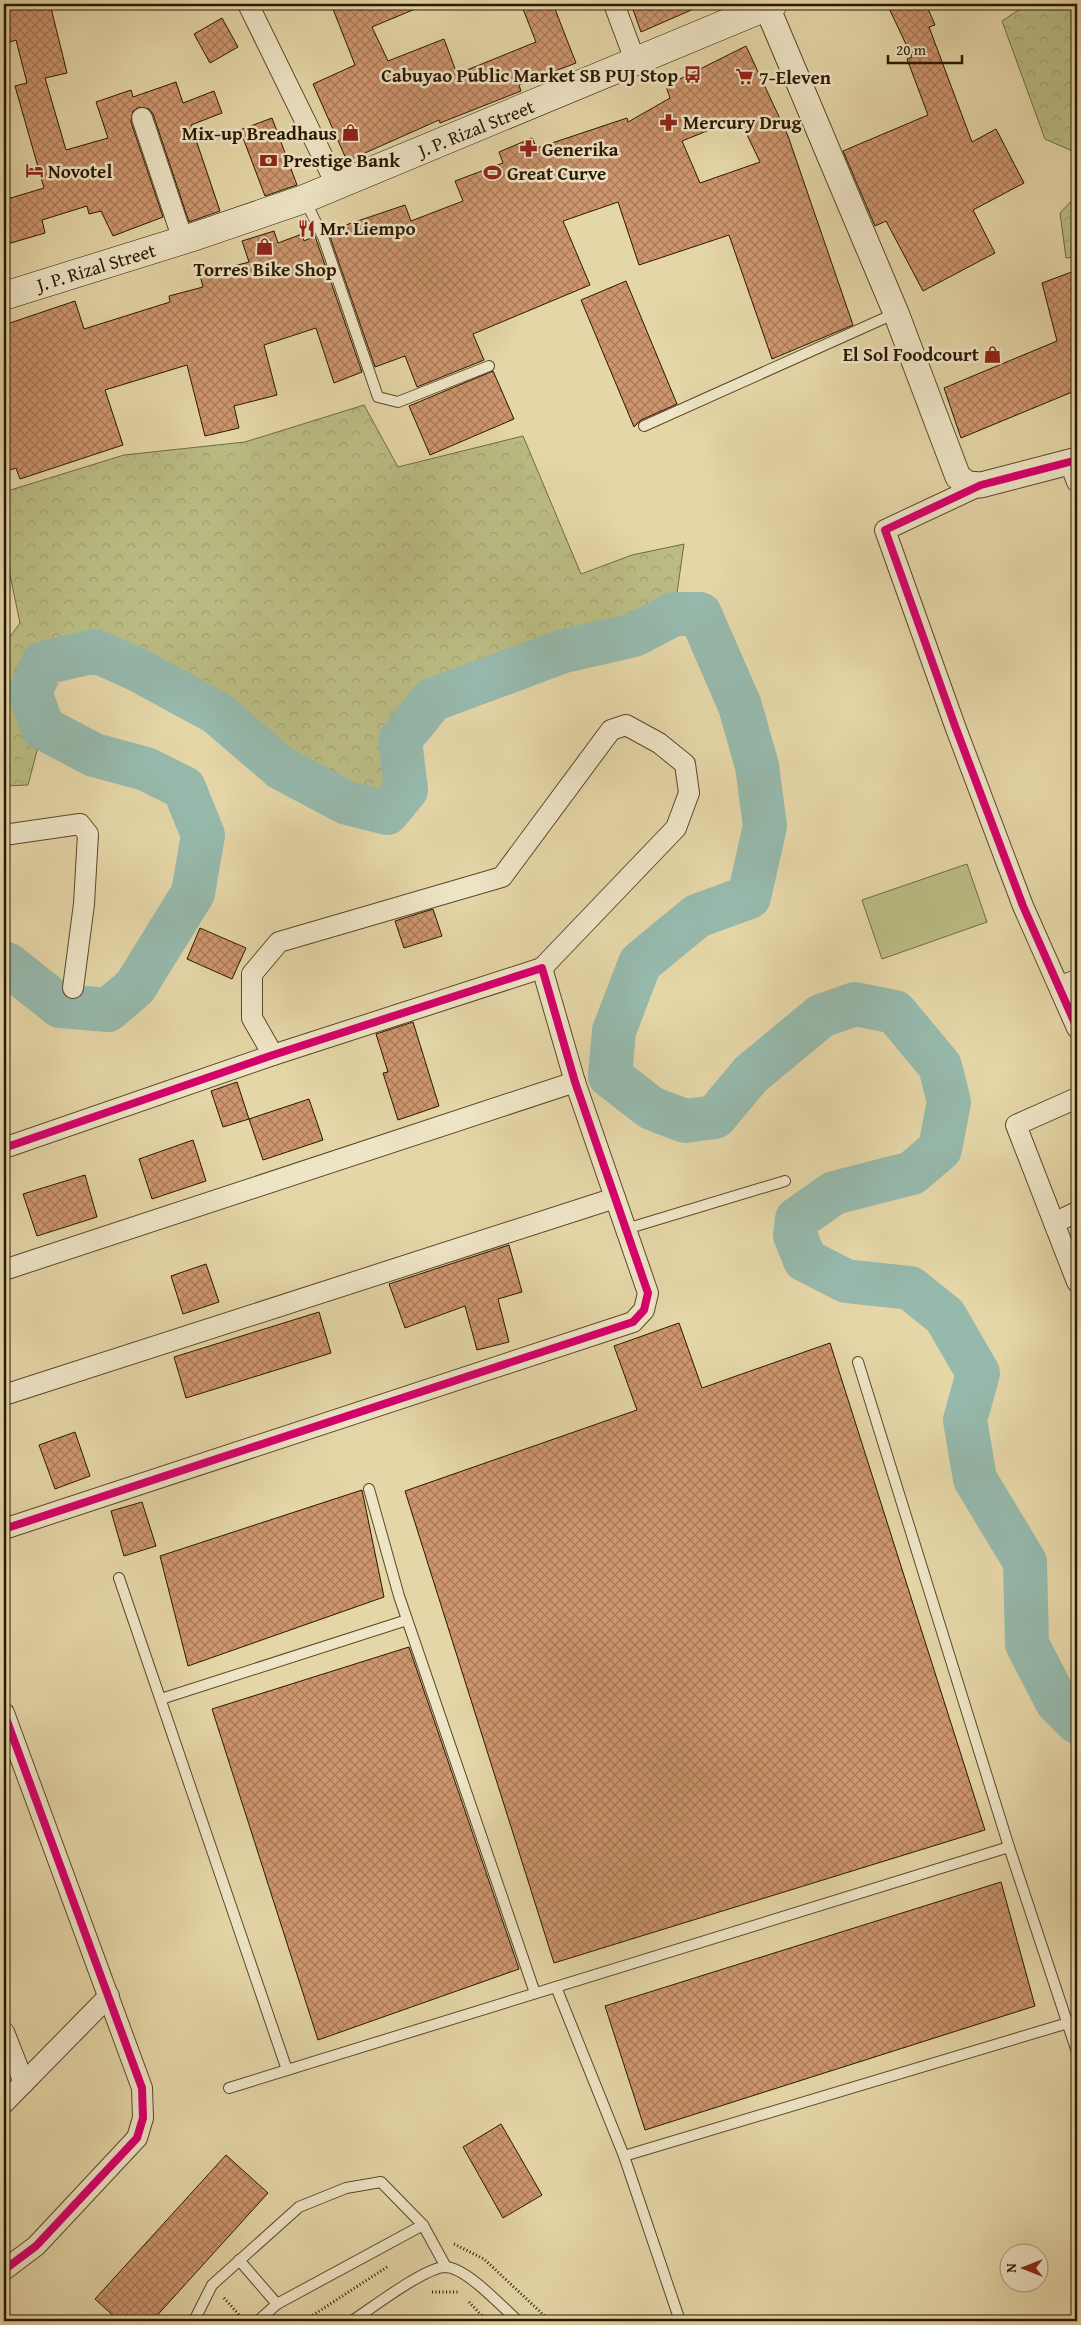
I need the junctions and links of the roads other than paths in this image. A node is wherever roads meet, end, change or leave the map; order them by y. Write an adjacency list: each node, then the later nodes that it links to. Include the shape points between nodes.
1 (248, 4): 6 (street)
2 (614, 4): 4 (street)
3 (770, 5): 4 (main road, J. P. Rizal Street); 10 (street)
4 (636, 62): 6 (main road, J. P. Rizal Street)
5 (142, 118): 8 (street)
6 (337, 186): 7 (main road, J. P. Rizal Street)
7 (304, 199): 8 (main road, J. P. Rizal Street); 11 (lane, via 323,237 378,397 398,402)
8 (183, 240): 9 (main road, J. P. Rizal Street)
9 (4, 296)
10 (896, 314): 12 (lane); 14 (street, via 958,477 968,484)
11 (489, 366)
12 (644, 426)
13 (1075, 468): 14 (street)
14 (981, 485): 17 (street, via 885,530 1020,897)
15 (4, 835): 18 (street, via 80,824 88,834 84,904)
16 (542, 968): 20 (street); 20 (street, via 676,828 689,792 685,764 660,743 626,725 611,730 502,877 280,942 252,974 252,1018); 21 (street)
17 (1069, 983): 19 (street)
18 (72, 988)
19 (1077, 1028)
20 (273, 1055): 23 (street)
21 (575, 1082): 25 (street); 29 (street)
22 (1077, 1098): 27 (street, via 1016,1125)
23 (4, 1148)
24 (785, 1182): 28 (lane)
25 (615, 1198): 28 (street); 32 (street)
26 (1077, 1212): 27 (street)
27 (1054, 1222): 30 (street)
28 (626, 1229): 34 (street, via 648,1293 644,1310 633,1322)
29 (4, 1270)
30 (1077, 1282)
31 (858, 1362): 39 (lane)
32 (4, 1396)
33 (370, 1489): 36 (lane)
34 (4, 1529)
35 (119, 1578): 37 (lane)
36 (408, 1620): 37 (lane); 41 (lane)
37 (161, 1699): 46 (lane)
38 (4, 1713): 42 (street)
39 (1009, 1847): 40 (lane); 43 (lane)
40 (556, 1987): 41 (lane); 50 (lane)
41 (535, 1993): 46 (lane)
42 (109, 1996): 47 (street); 54 (street, via 142,2088 143,2118 137,2138 36,2246)
43 (1068, 2023): 45 (lane); 50 (lane)
44 (4, 2032): 47 (street)
45 (1077, 2052)
46 (287, 2070): 48 (lane)
47 (24, 2083): 49 (street)
48 (229, 2088)
49 (4, 2103)
50 (624, 2156): 60 (lane)
51 (423, 2225): 52 (lane, via 381,2182 346,2188 299,2207); 53 (lane); 55 (lane)
52 (239, 2260): 55 (lane); 56 (lane, via 212,2285 195,2319)
53 (446, 2267): 58 (lane, via 429,2271); 59 (lane, via 462,2273 480,2286)
54 (4, 2270)
55 (277, 2304): 57 (lane)
56 (198, 2321)
57 (258, 2321)
58 (352, 2321)
59 (518, 2321)
60 (680, 2321)

